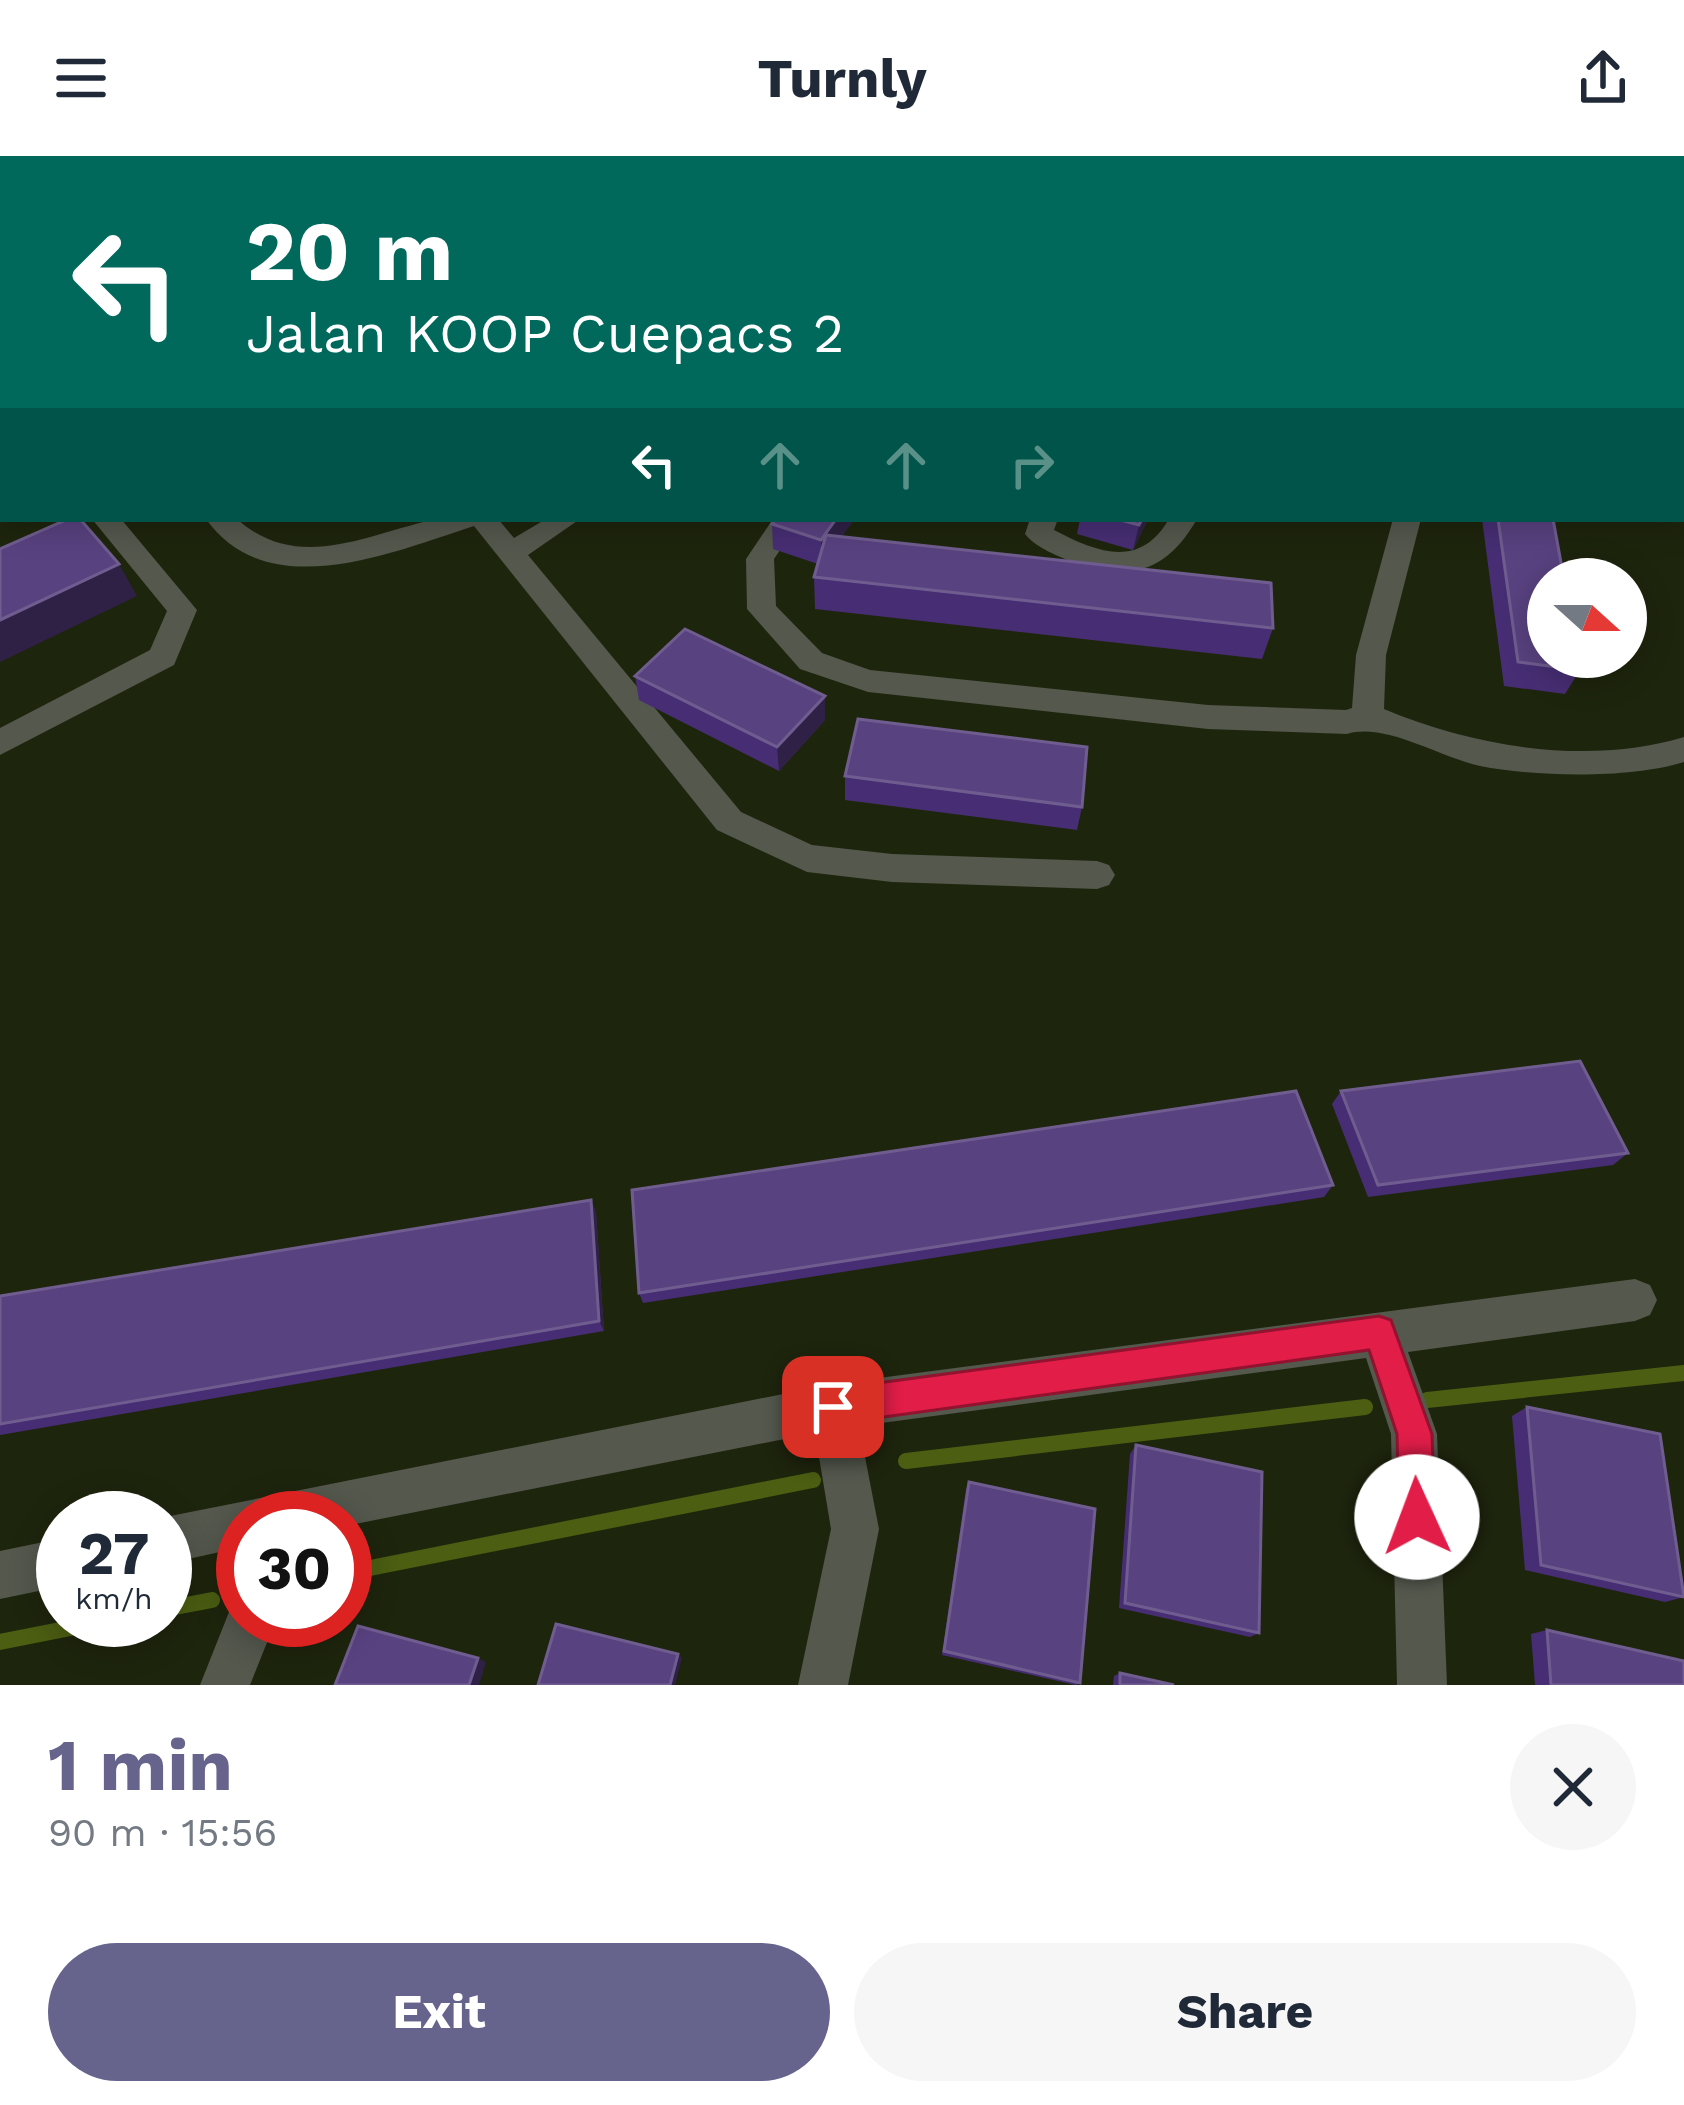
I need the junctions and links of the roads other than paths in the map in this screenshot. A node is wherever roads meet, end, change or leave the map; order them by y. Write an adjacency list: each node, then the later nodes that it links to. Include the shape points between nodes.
1 (109, 522): 12 (street, via 182,610 180,627 163,657)
2 (222, 522): 3 (street, via 260,548 326,559)
3 (456, 522)
4 (485, 522): 10 (street)
5 (561, 522): 10 (street)
6 (785, 522): 11 (street, via 760,559 762,608 811,662 849,674 1208,717 1347,722)
7 (1044, 522): 8 (street, via 1039,534 1080,557 1134,566 1171,547)
8 (1182, 522)
9 (1406, 522): 11 (street, via 1370,656)
10 (509, 554): 14 (street, via 729,821 807,858)
11 (1368, 715): 13 (street, via 1430,743 1518,764)
12 (0, 742)
13 (1684, 748)
14 (1097, 875)
15 (1635, 1300): 16 (street)
16 (1379, 1332): 17 (street); 24 (street, via 1414,1434)
17 (833, 1407): 18 (street); 23 (street, via 855,1529)
18 (372, 1497)
19 (36, 1568): 20 (street)
20 (0, 1575)
21 (240, 1647): 22 (street)
22 (225, 1685)
23 (823, 1685)
24 (1422, 1685)

